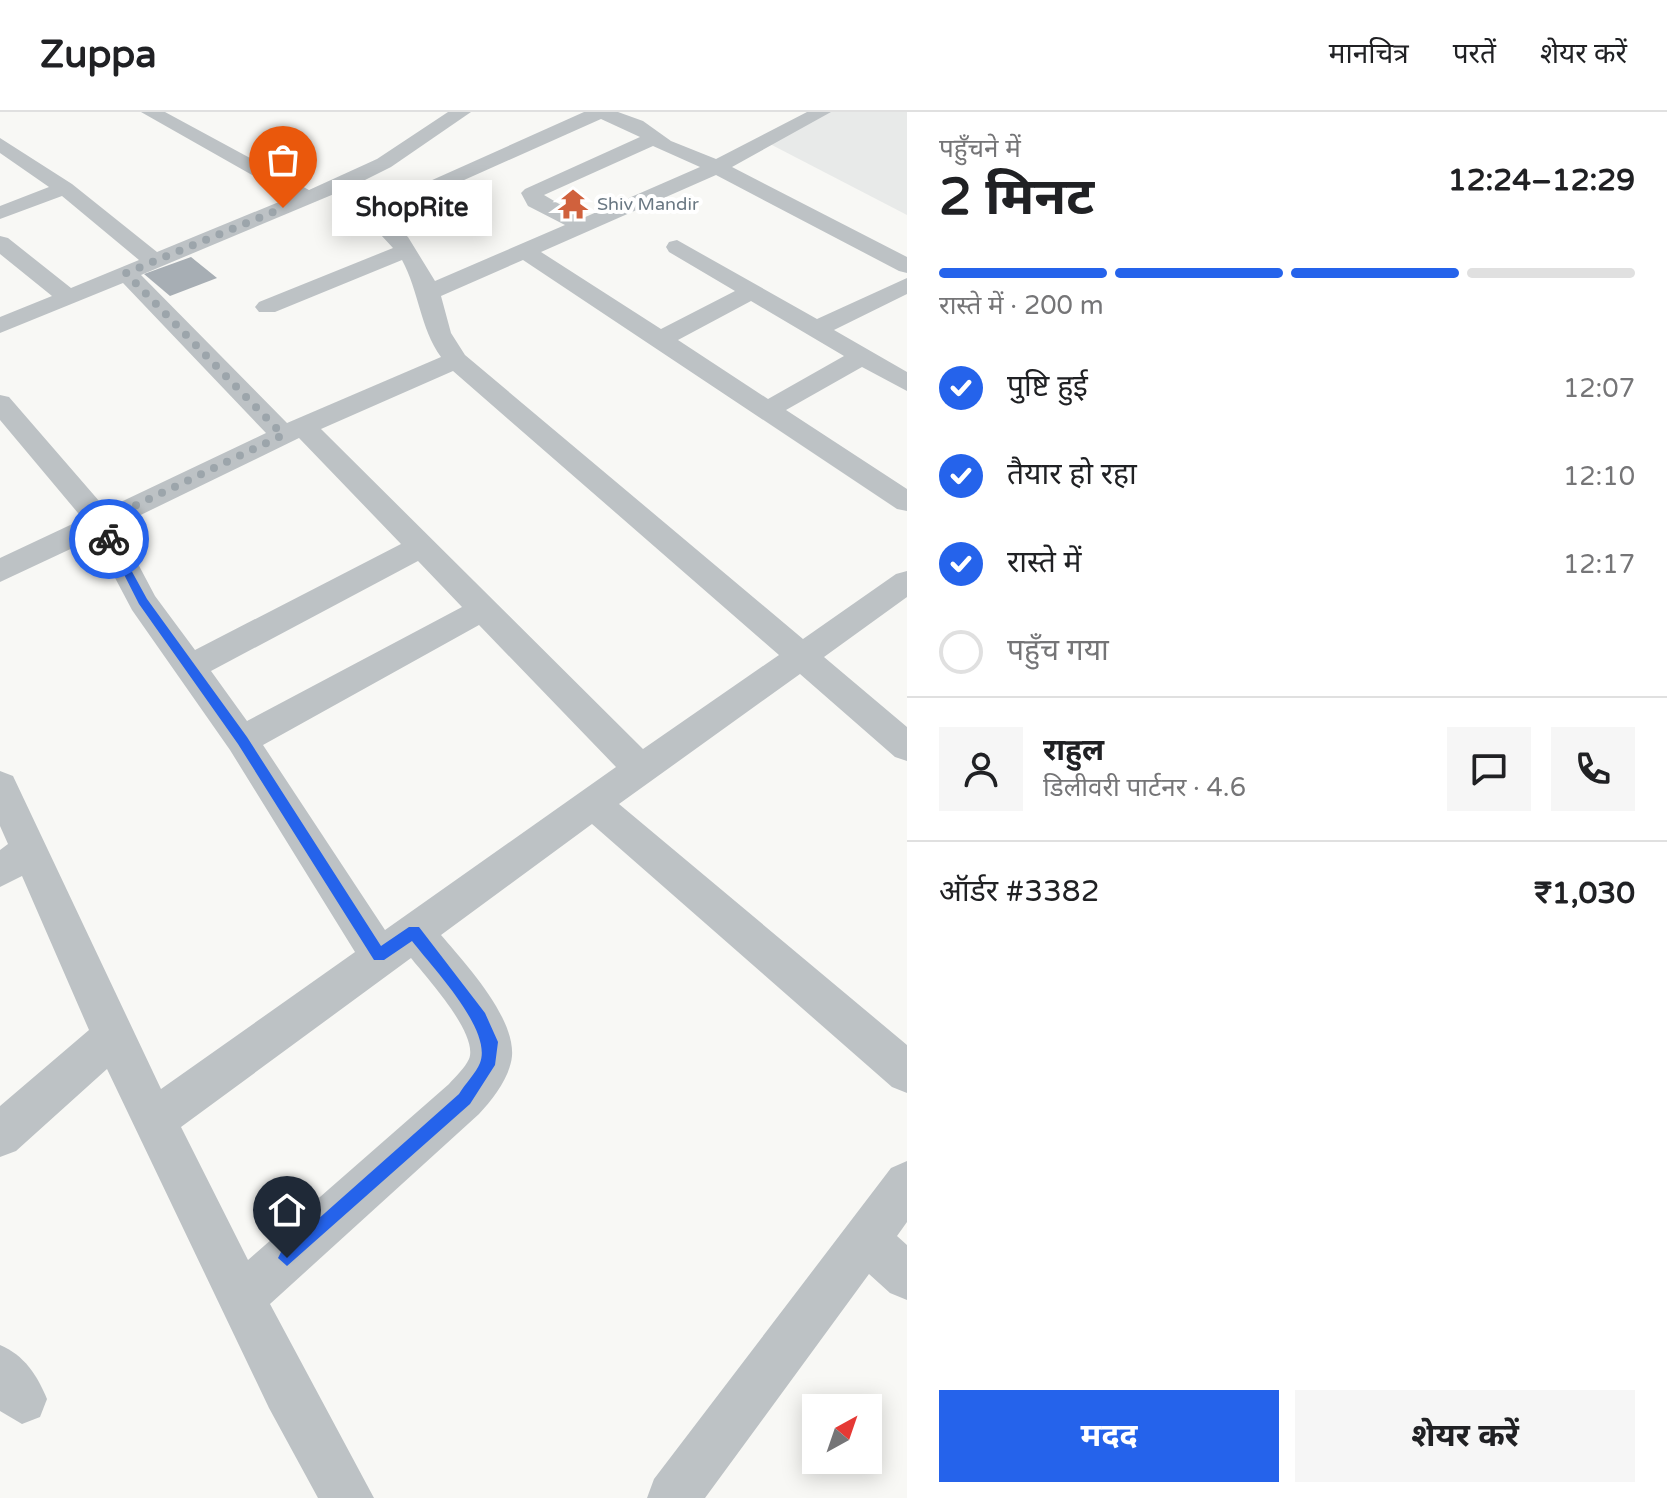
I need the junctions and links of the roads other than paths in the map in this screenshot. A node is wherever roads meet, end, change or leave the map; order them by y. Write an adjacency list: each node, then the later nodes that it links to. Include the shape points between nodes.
1 (151, 112): 11 (street)
2 (461, 112): 9 (street, via 384,163)
3 (600, 112): 5 (street); 8 (street)
4 (813, 113): 7 (street)
5 (647, 127): 7 (street); 13 (street, via 532,193 536,201)
6 (0, 144): 10 (street)
7 (717, 167): 13 (street); 19 (street)
8 (437, 185)
9 (336, 186): 11 (street); 17 (street, via 376,213)
10 (65, 188): 12 (street); 18 (street)
11 (308, 198): 18 (street)
12 (0, 213)
13 (580, 225): 16 (street)
14 (0, 243): 24 (street)
15 (677, 247): 22 (street)
16 (522, 249): 23 (street); 28 (street)
17 (407, 250): 23 (street); 25 (street)
18 (154, 261): 20 (street)
19 (907, 266)
20 (126, 273): 24 (street); 34 (street)
21 (907, 285): 27 (street)
22 (752, 291): 27 (street); 28 (street)
23 (428, 293): 30 (street, via 435,329)
24 (68, 297): 26 (street)
25 (267, 307)
26 (0, 326)
27 (816, 329): 29 (street)
28 (659, 340): 33 (street)
29 (862, 356): 31 (street); 33 (street)
30 (456, 360): 34 (street); 41 (street)
31 (907, 383)
32 (1, 406): 36 (street)
33 (766, 411): 35 (street)
34 (293, 431): 36 (street); 37 (street)
35 (907, 502)
36 (101, 522): 38 (street); 42 (street, via 130,582)
37 (420, 547): 40 (street); 42 (street)
38 (0, 571)
39 (907, 582): 41 (street)
40 (481, 610): 43 (street); 45 (street)
41 (804, 658): 44 (street); 45 (street)
42 (191, 667): 43 (street)
43 (242, 740): 49 (street)
44 (907, 747)
45 (641, 770): 47 (street)
46 (0, 786): 48 (street)
47 (593, 803): 49 (street); 51 (street)
48 (15, 860): 50 (street)
49 (396, 944): 52 (street); 57 (street, via 487,1031 488,1065 464,1099)
50 (113, 1036): 52 (street); 53 (street)
51 (907, 1072)
52 (157, 1118): 57 (street)
53 (0, 1135)
54 (907, 1184): 55 (street)
55 (866, 1241): 56 (street); 59 (street)
56 (907, 1276)
57 (242, 1297): 58 (street, via 315,1444)
58 (348, 1498)
59 (673, 1498)

